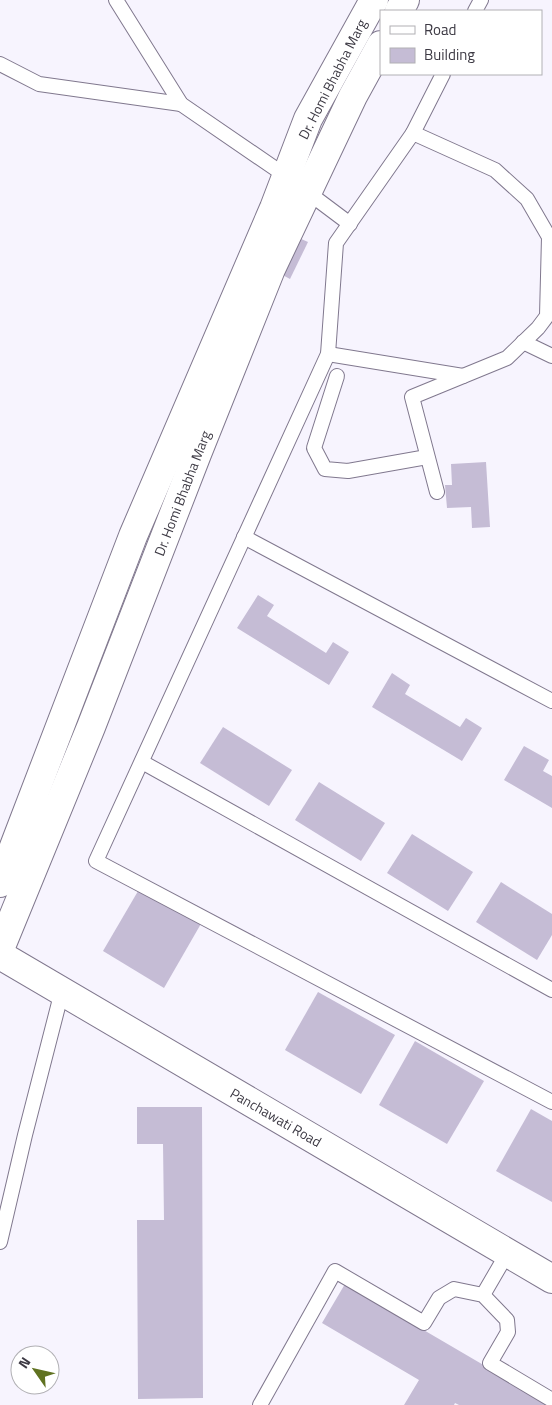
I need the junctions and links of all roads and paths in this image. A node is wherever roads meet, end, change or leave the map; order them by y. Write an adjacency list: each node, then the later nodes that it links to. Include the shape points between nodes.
1 (116, 0): 6 (lane)
2 (374, 0): 8 (main road, Dr. Homi Bhabha Marg, via 308,119)
3 (380, 47): 8 (main road, Dr. Homi Bhabha Marg)
4 (0, 64): 6 (lane, via 39,84)
5 (442, 75): 7 (lane)
6 (181, 104): 8 (lane)
7 (413, 133): 9 (lane); 10 (lane, via 496,170 527,199 549,237)
8 (297, 184): 9 (lane); 21 (main road, Dr. Homi Bhabha Marg, via 270,217 133,536); 22 (main road, Dr. Homi Bhabha Marg, via 271,269 196,454 92,727)
9 (350, 224): 12 (lane, via 336,243)
10 (550, 313): 11 (lane)
11 (524, 342): 13 (lane); 15 (lane, via 507,358)
12 (328, 354): 15 (lane); 18 (lane)
13 (552, 356)
14 (337, 376): 16 (lane, via 314,448 325,469 348,472)
15 (464, 376): 16 (lane, via 412,396)
16 (428, 457): 17 (lane)
17 (437, 492)
18 (244, 537): 19 (lane); 20 (lane)
19 (552, 701)
20 (142, 762): 24 (lane); 26 (lane, via 96,861)
21 (0, 883)
22 (0, 949)
23 (0, 955): 25 (main road, Panchawati Road)
24 (552, 990)
25 (62, 991): 27 (lane); 28 (main road, Panchawati Road)
26 (552, 1102)
27 (0, 1242)
28 (508, 1252): 29 (main road, Panchawati Road); 30 (lane)
29 (552, 1279)
30 (483, 1294): 31 (lane, via 507,1320 508,1332 490,1363); 32 (lane, via 454,1289 439,1298 424,1323 335,1271)
31 (552, 1400)
32 (260, 1405)

